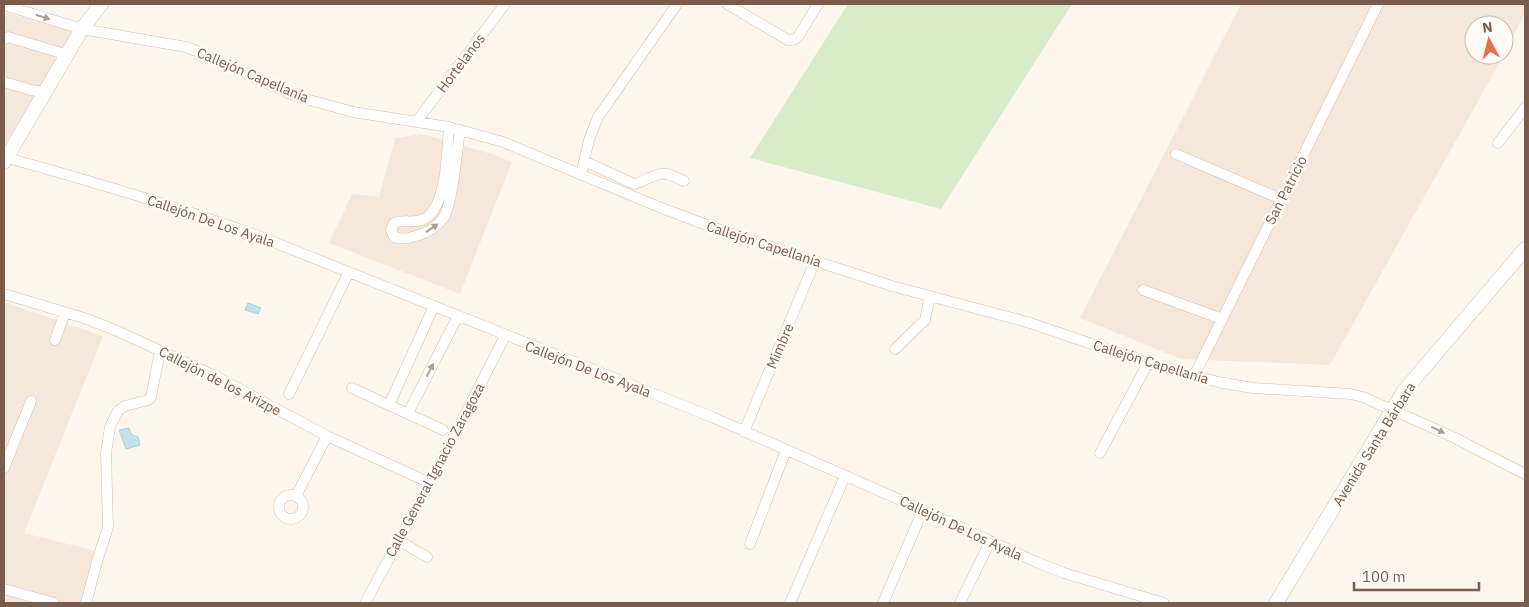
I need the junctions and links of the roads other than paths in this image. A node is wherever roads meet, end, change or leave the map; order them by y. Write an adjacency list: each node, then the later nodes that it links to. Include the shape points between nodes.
1 (101, 4): 8 (street)
2 (505, 4): 14 (street, Hortelanos)
3 (677, 4): 21 (street, via 598,117)
4 (727, 4): 5 (street, via 793,40)
5 (818, 4)
6 (1378, 4): 24 (street, San Patricio)
7 (4, 6): 8 (street, Callejón Capellanía, one-way to 8)
8 (82, 29): 10 (street); 14 (street, Callejón Capellanía, via 186,48 295,96 353,112)
9 (4, 39): 10 (street, via 8,37)
10 (68, 55): 12 (street)
11 (4, 82): 12 (street)
12 (46, 92): 19 (street)
13 (1525, 108): 17 (street)
14 (417, 121): 15 (street, Callejón Capellanía)
15 (449, 127): 16 (street, Callejón Capellanía); 20 (street)
16 (460, 130): 20 (street); 22 (street, Callejón Capellanía, via 502,142)
17 (1498, 143)
18 (1176, 154): 24 (street)
19 (5, 159): 27 (street, Callejón De Los Ayala, via 204,216)
20 (451, 160): 20 (street, one-way to 20, via 435,210 418,222 394,223 391,230 394,237 421,235 440,222 448,209)
21 (584, 161): 22 (street); 23 (street, via 634,184 661,173)
22 (581, 175): 26 (street, Callejón Capellanía, via 720,230)
23 (684, 181)
24 (1281, 199): 34 (street, San Patricio)
25 (1525, 249): 45 (street, Avenida Santa Bárbara, via 1419,372)
26 (815, 261): 30 (street, Callejón Capellanía); 48 (street, Mimbre)
27 (349, 272): 31 (street, Callejón De Los Ayala); 42 (street)
28 (1143, 290): 34 (street)
29 (4, 294): 32 (street, Callejón de los Arizpe)
30 (930, 296): 37 (street, via 925,320); 39 (street, Callejón Capellanía, via 1027,322)
31 (434, 306): 33 (street, Callejón De Los Ayala); 44 (street)
32 (65, 313): 36 (street); 38 (street, Callejón de los Arizpe, via 115,330)
33 (458, 316): 35 (street, Callejón De Los Ayala); 46 (street, one-way to 33)
34 (1222, 319): 40 (street, San Patricio)
35 (505, 336): 48 (street, Callejón De Los Ayala); 55 (street, Calle General Ignacio Zaragoza)
36 (55, 340)
37 (895, 348)
38 (160, 351): 49 (street, Callejón de los Arizpe, via 214,375); 64 (street, via 151,397 118,411 110,427 106,453 108,528)
39 (1148, 363): 40 (street, Callejón Capellanía); 51 (street)
40 (1194, 376): 45 (street, Callejón Capellanía, via 1253,388 1350,394)
41 (352, 388): 44 (street)
42 (288, 394)
43 (31, 401): 52 (street)
44 (389, 405): 46 (street)
45 (1393, 409): 53 (street, Callejón Capellanía, one-way to 53); 70 (street, Avenida Santa Bárbara)
46 (408, 413): 47 (street)
47 (443, 430)
48 (744, 432): 50 (street, Callejón De Los Ayala)
49 (328, 436): 55 (street, Callejón de los Arizpe); 56 (street)
50 (786, 450): 54 (street, Callejón De Los Ayala); 60 (street)
51 (1100, 452)
52 (4, 466)
53 (1525, 474)
54 (845, 476): 57 (street, Callejón De Los Ayala); 66 (street)
55 (430, 483): 58 (street, Calle General Ignacio Zaragoza)
56 (296, 496)
57 (923, 510): 59 (street, Callejón De Los Ayala); 67 (street)
58 (398, 540): 61 (street); 65 (street, Calle General Ignacio Zaragoza)
59 (990, 542): 68 (street); 69 (street, Callejón De Los Ayala, via 1064,573)
60 (750, 544)
61 (427, 557)
62 (4, 589): 63 (street)
63 (54, 603)
64 (86, 603)
65 (365, 603)
66 (790, 603)
67 (883, 603)
68 (960, 603)
69 (1161, 603)
70 (1276, 603)

